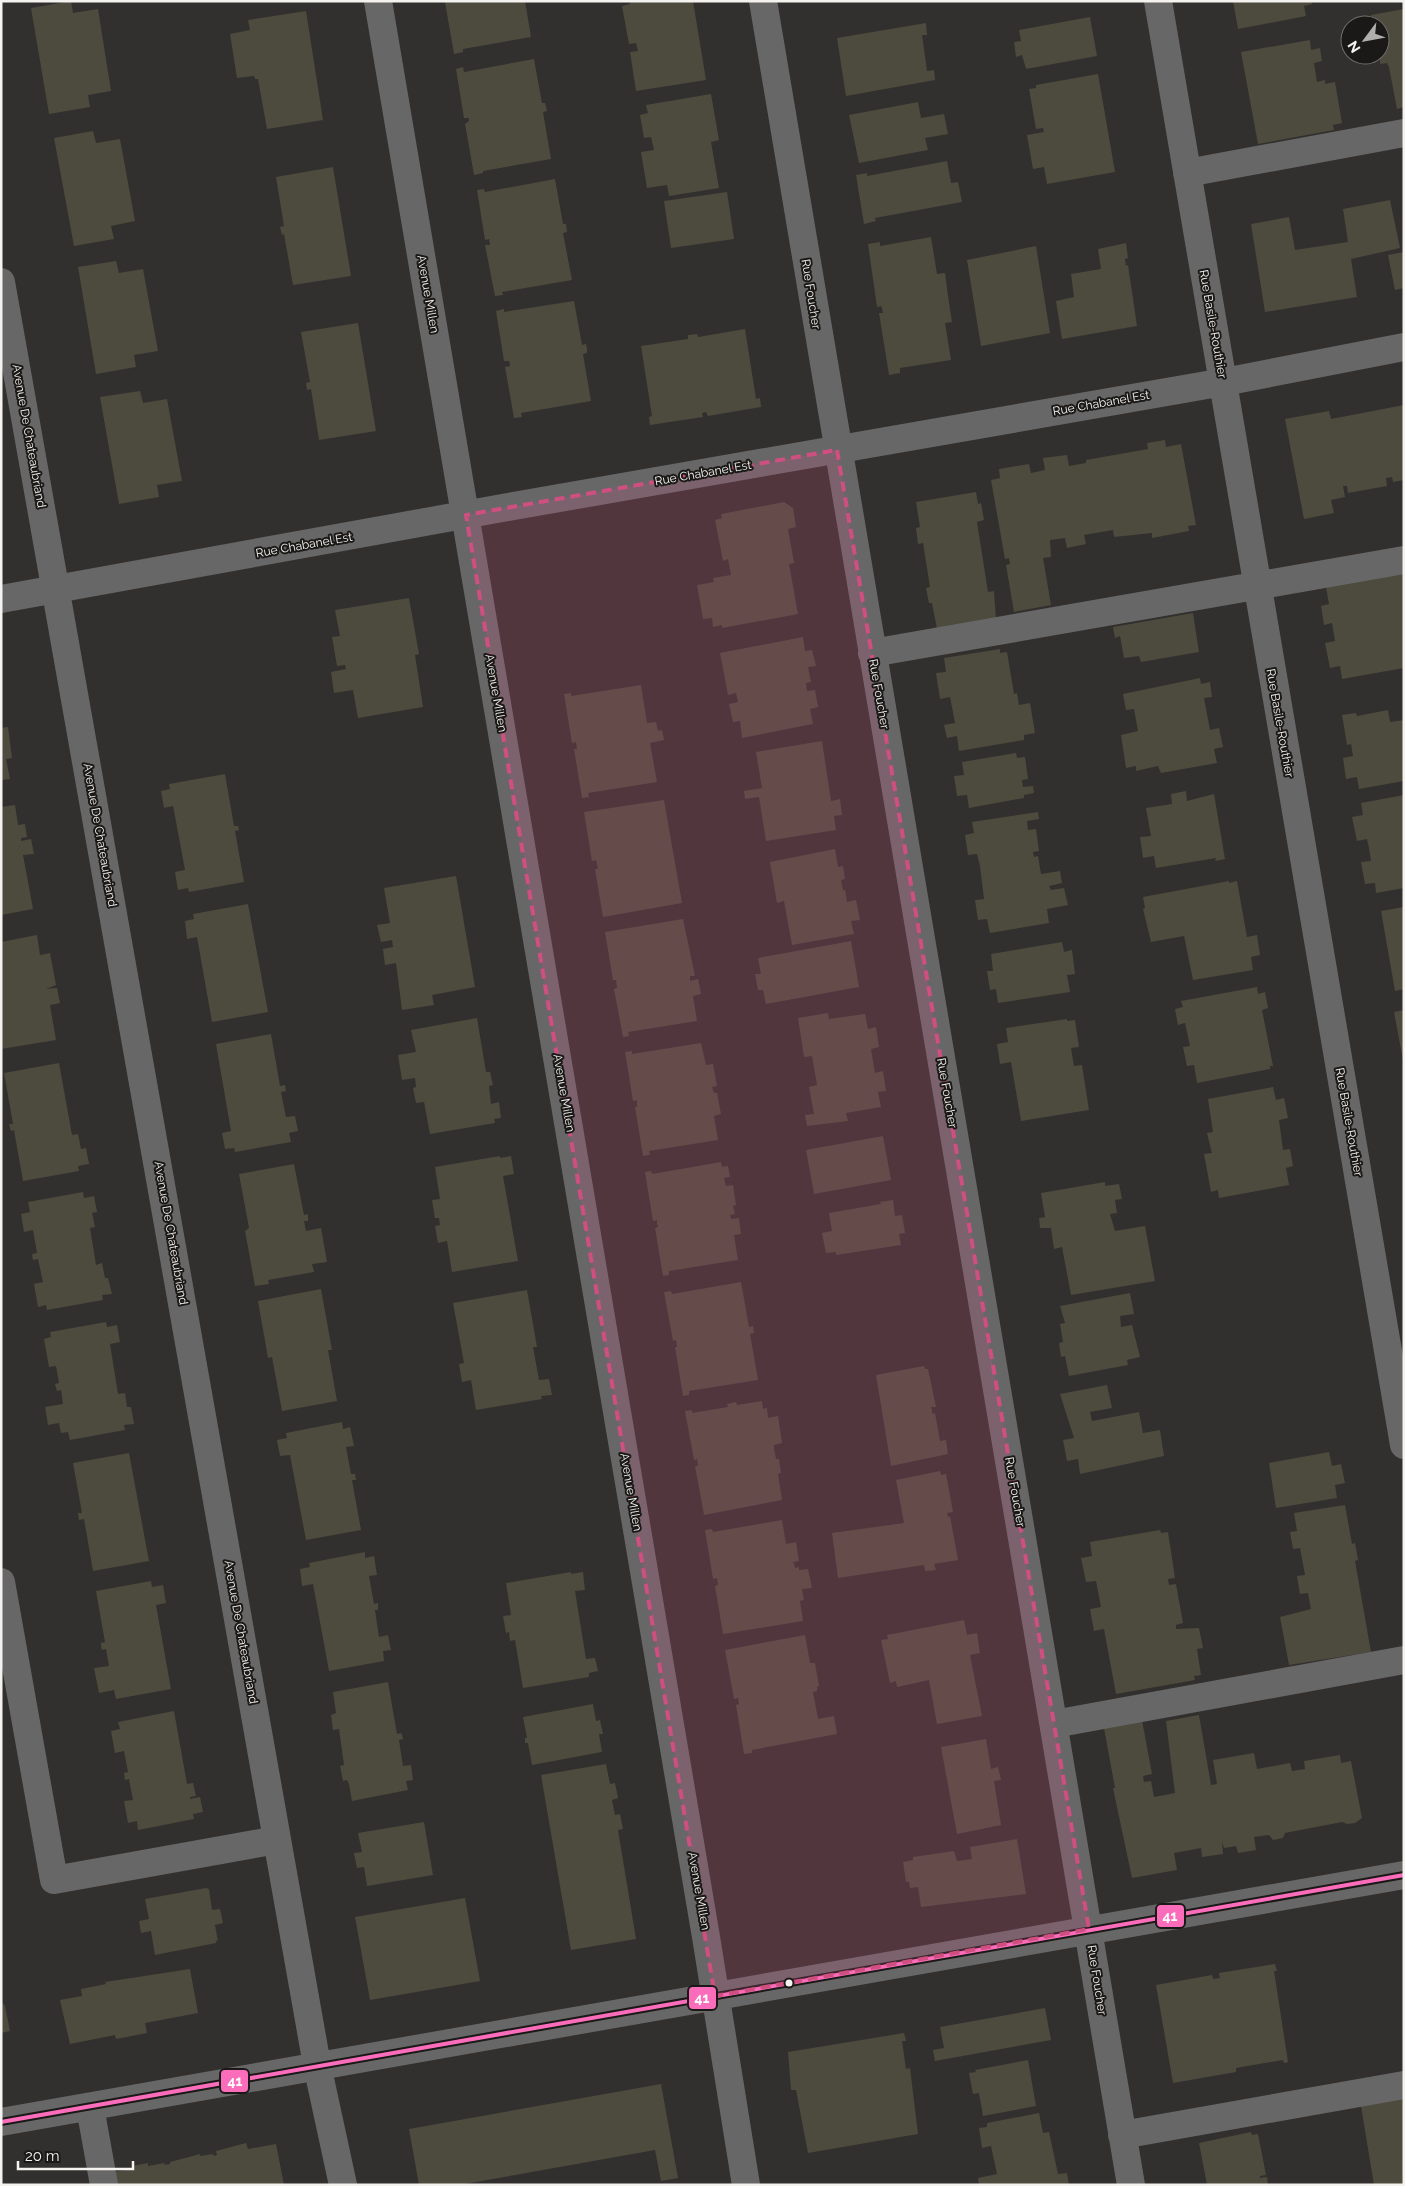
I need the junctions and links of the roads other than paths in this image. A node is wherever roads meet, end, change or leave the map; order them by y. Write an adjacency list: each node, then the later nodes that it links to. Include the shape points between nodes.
1 (378, 1): 10 (street, Avenue Millen)
2 (763, 1): 9 (street, Rue Foucher)
3 (1158, 1): 5 (street, Rue Basile-Routhier)
4 (1404, 133): 5 (street)
5 (1187, 173): 8 (street, Rue Basile-Routhier)
6 (1, 282): 13 (street, Avenue De Chateaubriand)
7 (1404, 348): 8 (street, Rue Chabanel Est)
8 (1224, 382): 9 (street, Rue Chabanel Est); 12 (street, Rue Basile-Routhier)
9 (837, 450): 10 (street, Rue Chabanel Est); 15 (street, Rue Foucher)
10 (466, 515): 13 (street, Rue Chabanel Est); 23 (street, Avenue Millen)
11 (1404, 560): 12 (street)
12 (1257, 587): 15 (street); 16 (street, Rue Basile-Routhier)
13 (55, 590): 14 (street, Rue Chabanel Est); 20 (street, Avenue De Chateaubriand)
14 (1, 599)
15 (872, 653): 19 (street, Rue Foucher)
16 (1404, 1445)
17 (1, 1582): 20 (street, via 54,1880)
18 (1404, 1660): 19 (street)
19 (1054, 1724): 22 (street, Rue Foucher)
20 (277, 1840): 24 (street, Avenue De Chateaubriand)
21 (1404, 1875): 22 (street)
22 (1089, 1929): 23 (street); 28 (street, Rue Foucher)
23 (715, 1996): 24 (street); 31 (street, Avenue Millen)
24 (316, 2065): 26 (street); 30 (street, Avenue De Chateaubriand)
25 (1404, 2085): 28 (street)
26 (90, 2107): 27 (street); 29 (street)
27 (1, 2122)
28 (1122, 2135): 32 (street, Rue Foucher)
29 (104, 2185)
30 (343, 2185)
31 (746, 2185)
32 (1131, 2185)

